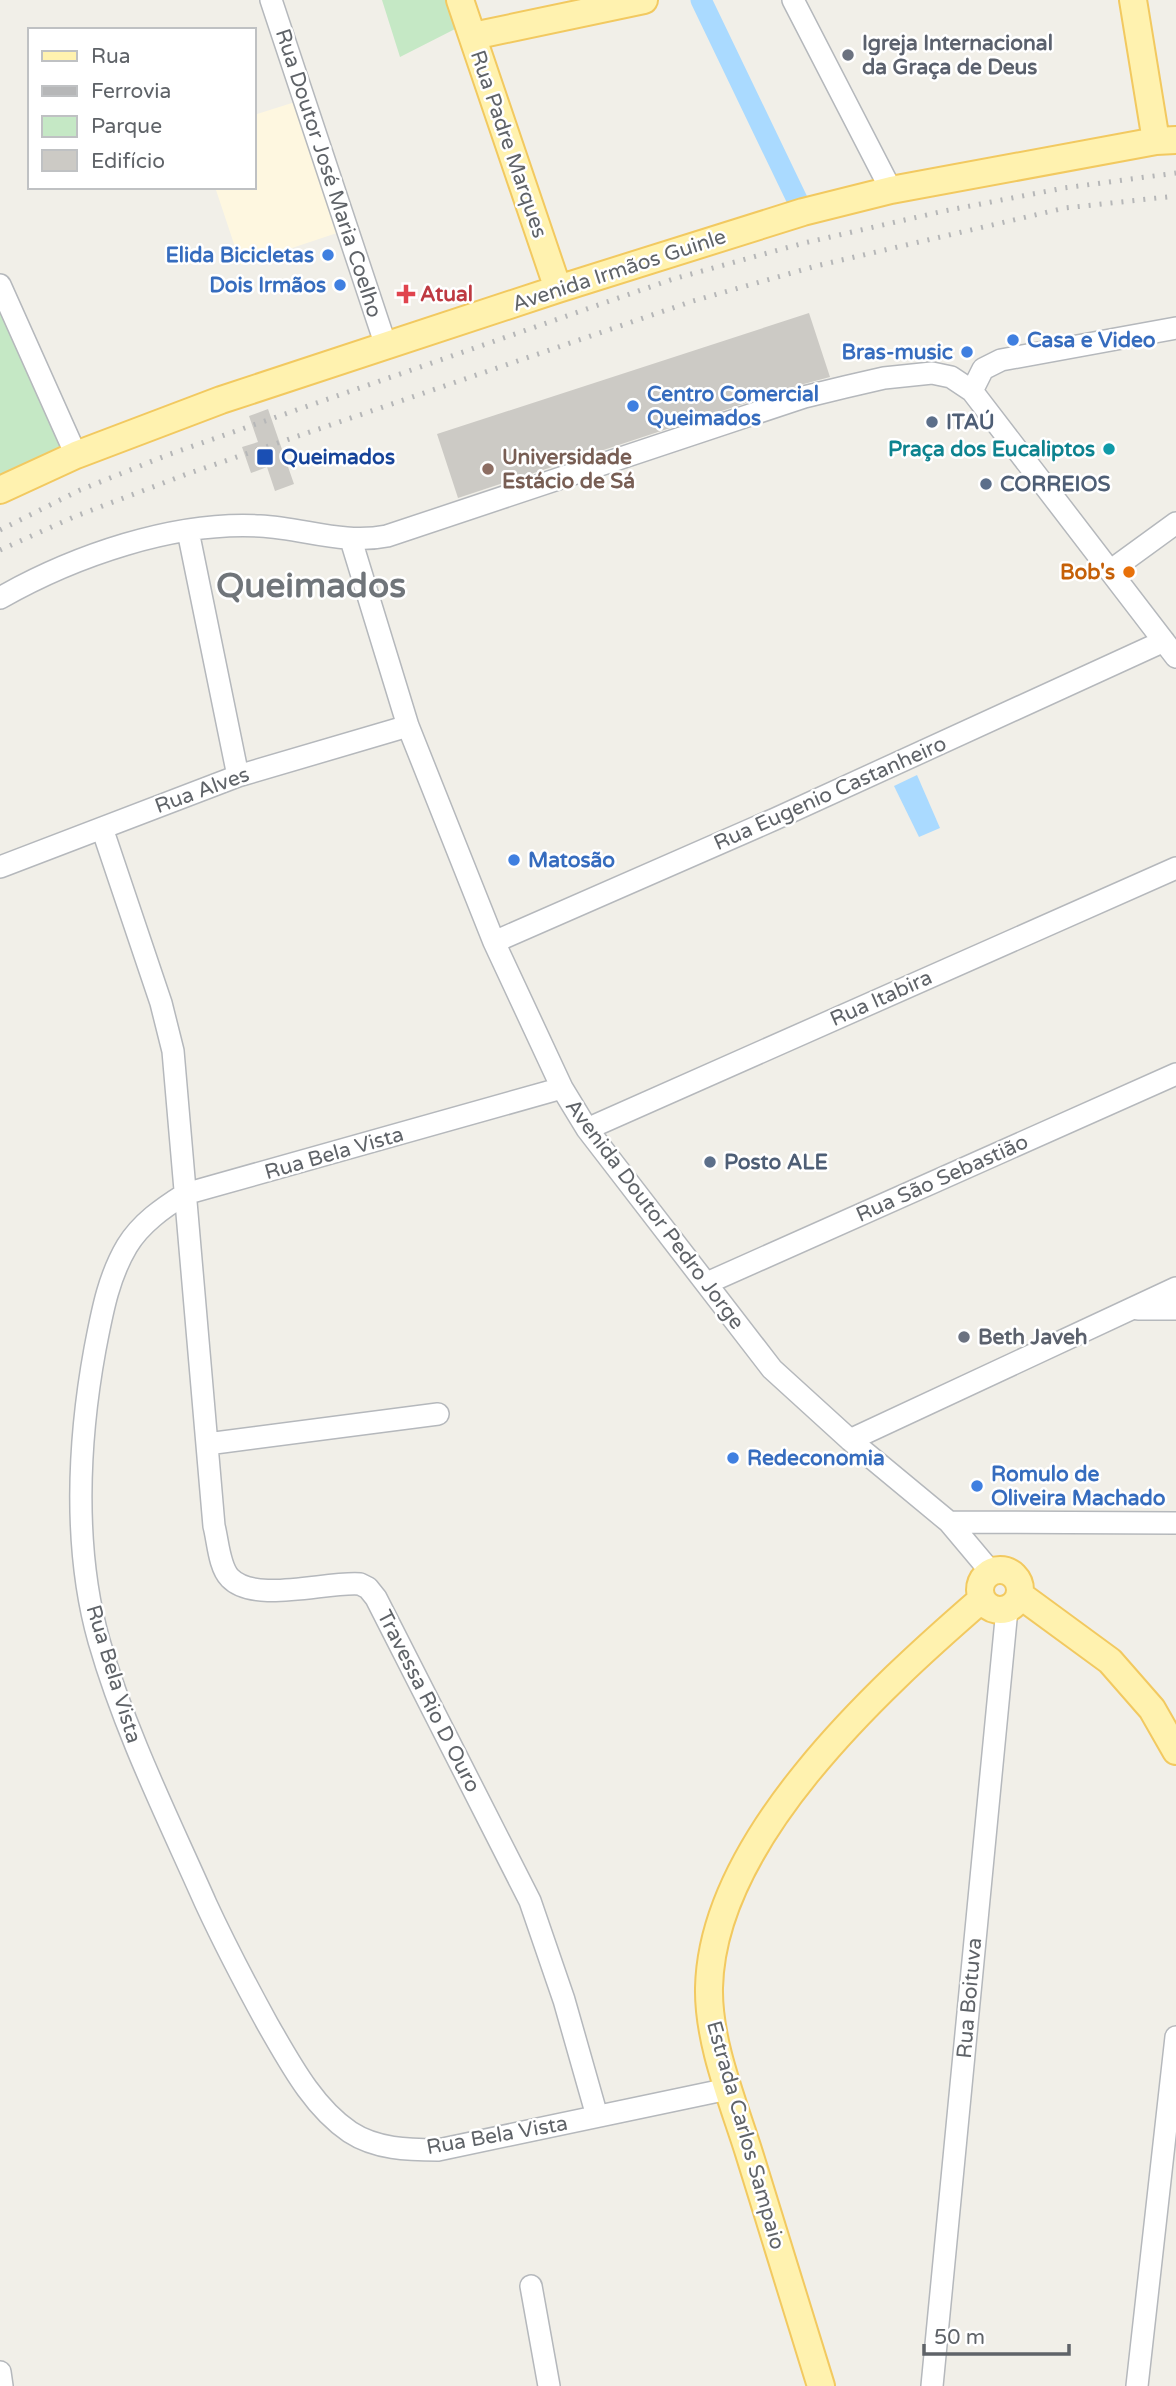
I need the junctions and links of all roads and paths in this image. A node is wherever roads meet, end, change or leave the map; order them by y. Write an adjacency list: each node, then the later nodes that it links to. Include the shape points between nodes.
1 (271, 0): 12 (street, Rua Doutor José Maria Coelho)
2 (460, 0): 6 (main road, Rua Padre Marques)
3 (644, 0): 6 (main road)
4 (793, 0): 8 (street)
5 (1133, 0): 7 (main road)
6 (473, 36): 10 (main road, Rua Padre Marques)
7 (1166, 141): 8 (main road, Avenida Irmãos Guinle)
8 (891, 190): 10 (main road, Avenida Irmãos Guinle, via 803,212)
9 (0, 285): 14 (street)
10 (558, 289): 12 (main road, Avenida Irmãos Guinle)
11 (1176, 328): 13 (street, via 1000,360 983,369)
12 (386, 346): 14 (main road, Avenida Irmãos Guinle, via 220,400)
13 (972, 391): 18 (street, via 951,377 932,373 845,387 791,401 429,524); 19 (street)
14 (76, 455): 15 (main road, Avenida Irmãos Guinle)
15 (1, 488)
16 (1176, 523): 19 (street)
17 (188, 531): 18 (street, via 264,526); 20 (street, via 79,560); 23 (street)
18 (351, 540): 22 (street, Avenida Doutor Pedro Jorge)
19 (1110, 571): 21 (street)
20 (0, 598)
21 (1170, 649): 27 (street, Rua Eugenio Castanheiro)
22 (408, 726): 23 (street, Rua Alves); 27 (street, Avenida Doutor Pedro Jorge)
23 (237, 776): 24 (street, Rua Alves)
24 (102, 828): 25 (street, Rua Alves); 31 (street, Travessa Rio D Ouro, via 168,1028 177,1077)
25 (0, 867)
26 (1176, 868): 30 (street, Rua Itabira)
27 (494, 942): 29 (street, Avenida Doutor Pedro Jorge)
28 (1176, 1074): 32 (street, Rua São Sebastião)
29 (562, 1088): 30 (street, Avenida Doutor Pedro Jorge); 31 (street, Rua Bela Vista)
30 (587, 1129): 32 (street, Avenida Doutor Pedro Jorge)
31 (185, 1194): 38 (street, Travessa Rio D Ouro); 47 (street, Rua Bela Vista, via 143,1226 127,1247 104,1300 86,1396 81,1468 91,1600 99,1640 139,1755 233,1962 306,2087 350,2132 392,2148 438,2150)
32 (707, 1283): 37 (street, Avenida Doutor Pedro Jorge, via 772,1369)
33 (1176, 1287): 34 (street)
34 (1129, 1309): 35 (street); 37 (street)
35 (1176, 1309)
36 (438, 1413): 38 (street)
37 (850, 1440): 39 (street, Avenida Doutor Pedro Jorge)
38 (207, 1444): 47 (street, Travessa Rio D Ouro, via 214,1526 229,1578 248,1588 266,1590 360,1584 368,1588 387,1616 530,1901)
39 (949, 1522): 40 (street); 41 (street, Avenida Doutor Pedro Jorge)
40 (1176, 1523)
41 (990, 1572): 42 (main road, via 981,1584); 43 (main road, via 998,1569 1019,1580)
42 (982, 1599): 43 (main road, via 992,1609); 46 (main road, Estrada Carlos Sampaio, via 891,1680 832,1744 758,1842 729,1896 714,1947 709,1989 712,2025)
43 (1013, 1602): 44 (main road, via 1110,1661); 53 (street, Rua Boituva)
44 (1173, 1739)
45 (1176, 2036): 54 (street)
46 (729, 2090): 47 (street, Rua Bela Vista); 52 (main road, Estrada Carlos Sampaio)
47 (597, 2116)
48 (531, 2286): 51 (street)
49 (0, 2372): 50 (street)
50 (2, 2386)
51 (549, 2386)
52 (821, 2386)
53 (932, 2386)
54 (1137, 2386)

